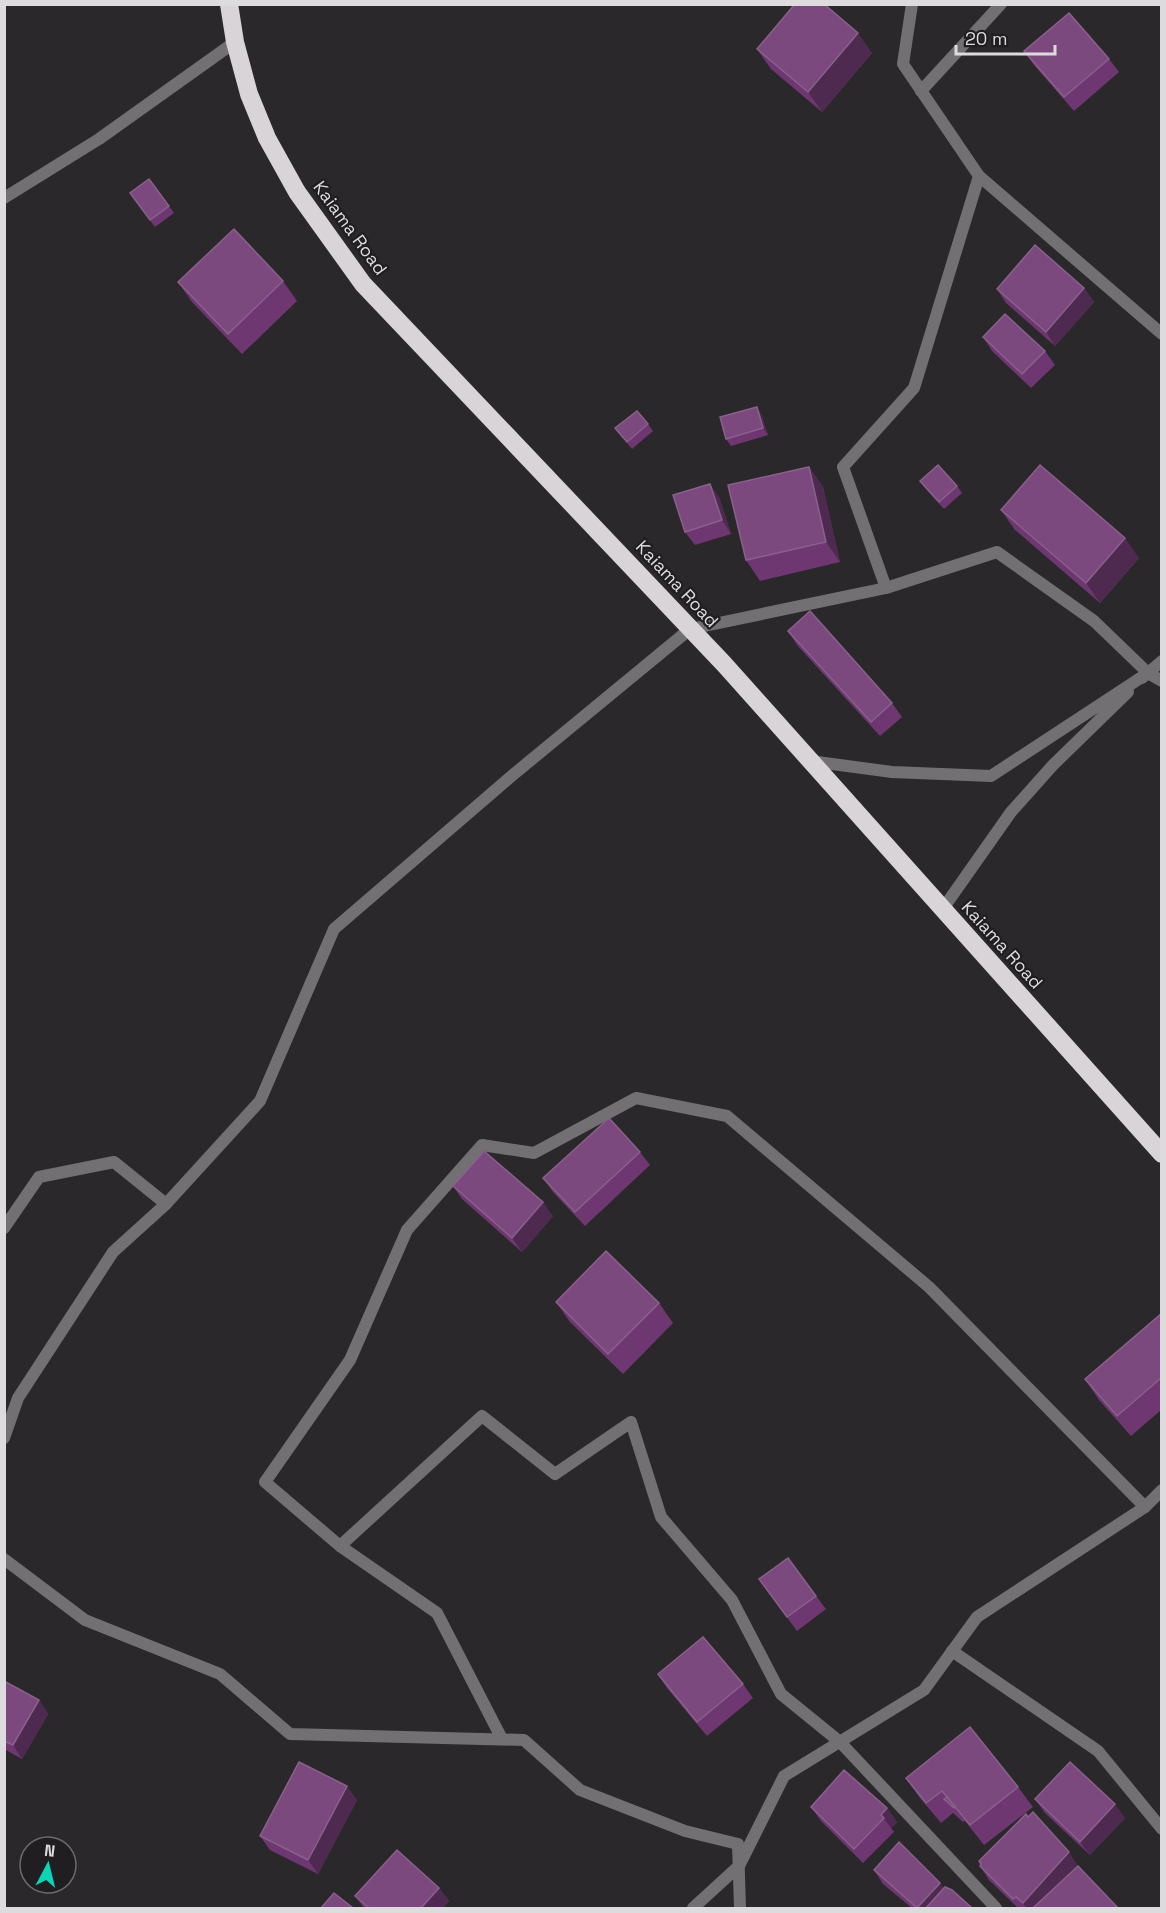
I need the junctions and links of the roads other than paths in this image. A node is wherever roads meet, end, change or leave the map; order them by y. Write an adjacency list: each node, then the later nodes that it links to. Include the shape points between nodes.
1 (229, 4): 4 (highway, Kaiama Road)
2 (912, 4): 5 (street, via 903,64)
3 (1001, 4): 5 (street)
4 (235, 42): 7 (street, via 99,139); 10 (highway, Kaiama Road, via 249,94 267,138 297,192 363,284)
5 (921, 91): 6 (street)
6 (979, 176): 8 (street); 9 (street, via 914,388 843,467)
7 (4, 198)
8 (1161, 334)
9 (886, 588): 10 (street); 12 (street, via 997,552 1094,621)
10 (690, 629): 14 (highway, Kaiama Road); 17 (street, via 334,929 260,1101)
11 (1161, 661): 12 (street)
12 (1148, 673): 13 (street); 14 (street, via 991,776 892,772); 15 (street, via 1053,765 1011,812)
13 (1161, 681)
14 (810, 761): 15 (highway, Kaiama Road)
15 (942, 910): 16 (highway, Kaiama Road)
16 (1161, 1154)
17 (166, 1204): 18 (street, via 114,1162 39,1177); 19 (street, via 113,1252 18,1398)
18 (4, 1228)
19 (4, 1438)
20 (1161, 1491): 21 (street)
21 (1145, 1507): 22 (street, via 929,1287 727,1116 636,1098 534,1153 482,1145 407,1230 350,1360 265,1482); 24 (street, via 977,1617)
22 (340, 1546): 25 (street, via 437,1613); 26 (street, via 482,1416 555,1474 631,1422 661,1517 732,1600 782,1694)
23 (4, 1559): 25 (street, via 85,1620 220,1674 290,1734)
24 (952, 1651): 26 (street, via 924,1690); 27 (street, via 1098,1751)
25 (502, 1739): 28 (street, via 524,1740 580,1790 685,1831 738,1844)
26 (840, 1742): 28 (street, via 784,1776); 31 (street)
27 (1161, 1829)
28 (739, 1866): 29 (street); 30 (street)
29 (693, 1908)
30 (740, 1908)
31 (996, 1908)

